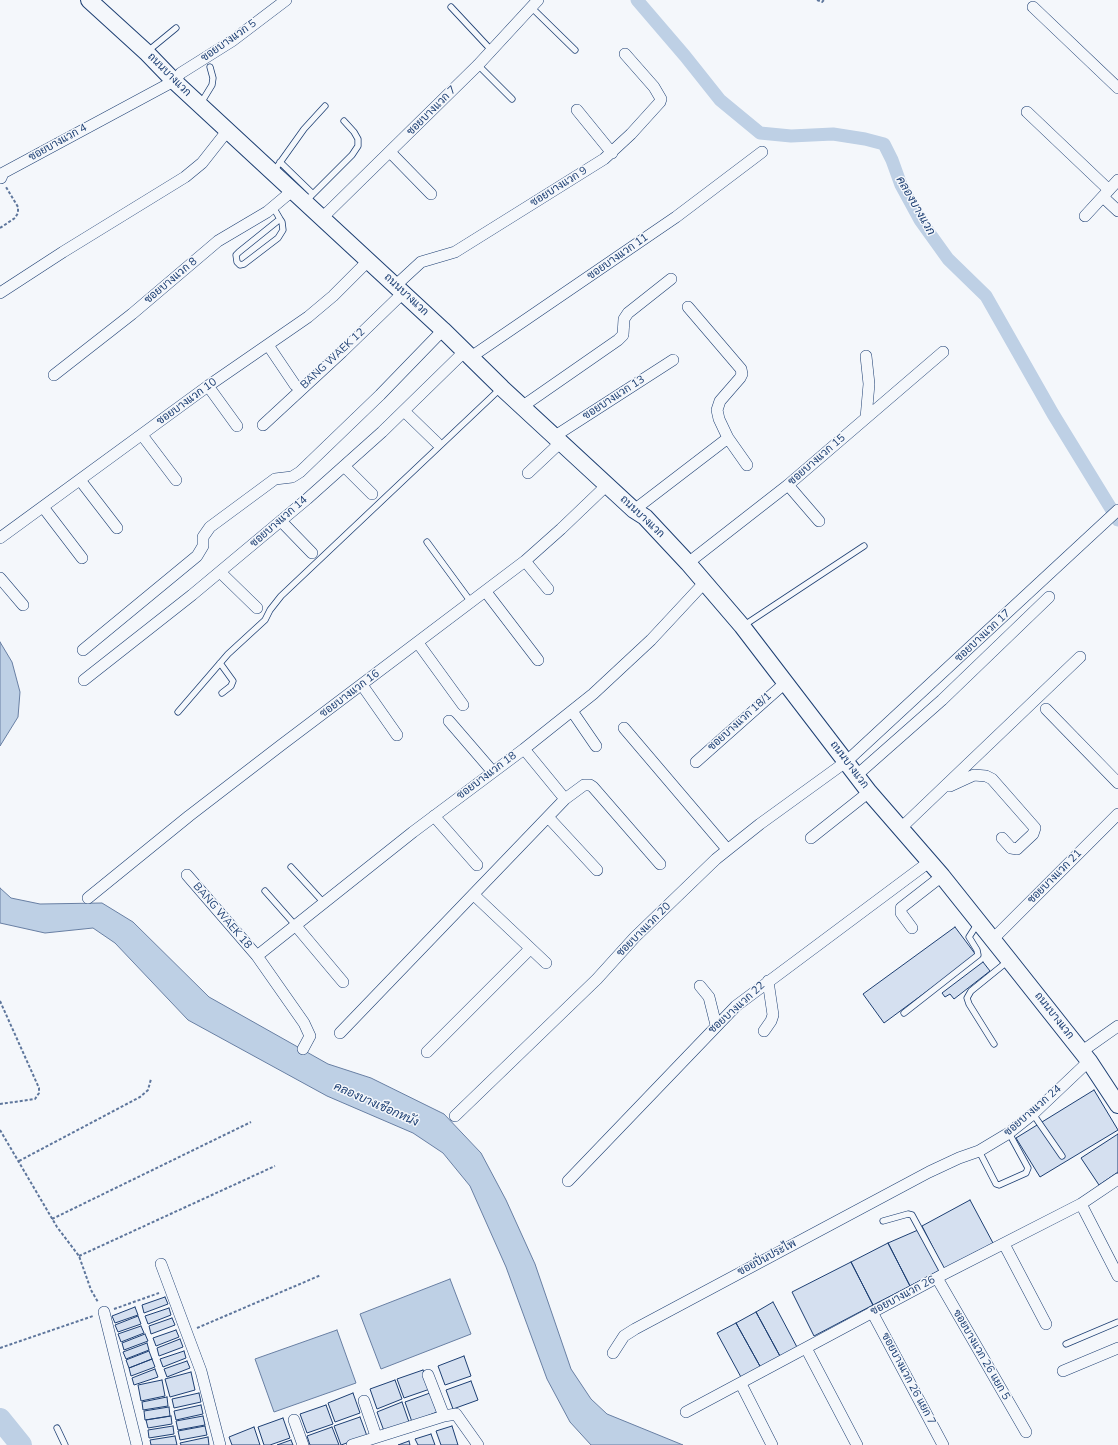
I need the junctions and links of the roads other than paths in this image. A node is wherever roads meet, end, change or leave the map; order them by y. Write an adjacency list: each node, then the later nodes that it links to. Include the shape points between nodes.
1 (89, 0): 8 (main road, ถนนบางแวก)
2 (286, 0): 13 (street, ซอยบางแวก 5, via 232,41 181,73)
3 (535, 4): 7 (lane); 9 (street, ซอยบางแวก 7)
4 (451, 7): 9 (lane)
5 (1033, 7): 14 (street)
6 (176, 28): 8 (lane)
7 (576, 50)
8 (146, 52): 13 (main road, ถนนบางแวก)
9 (492, 52): 11 (street, ซอยบางแวก 7)
10 (625, 54): 24 (street, ซอยบางแวก 9, via 654,87 661,99 643,122)
11 (478, 65): 15 (lane); 22 (street, ซอยบางแวก 7)
12 (210, 68): 16 (lane, via 212,85)
13 (174, 81): 16 (main road, ถนนบางแวก); 26 (street, ซอยบางแวก 4, via 3,173)
14 (1118, 88)
15 (512, 99)
16 (200, 105): 21 (main road, ถนนบางแวก)
17 (325, 106): 25 (lane, via 304,129)
18 (577, 110): 24 (street)
19 (1027, 112): 29 (street)
20 (344, 121): 31 (lane, via 358,139 358,146)
21 (228, 130): 25 (main road, ถนนบางแวก); 40 (street, via 202,163 186,177)
22 (390, 152): 30 (street); 35 (street, ซอยบางแวก 7)
23 (762, 152): 45 (street, ซอยบางแวก 11, via 676,217)
24 (612, 153): 39 (street, ซอยบางแวก 9, via 455,252 421,262)
25 (276, 168): 28 (main road, ถนนบางแวก); 31 (lane)
26 (1, 178)
27 (1118, 180): 29 (street)
28 (292, 191): 31 (main road, ถนนบางแวก); 32 (street, ซอยบางแวก 8)
29 (1106, 193): 33 (street); 34 (street)
30 (431, 194)
31 (309, 198): 35 (main road, ถนนบางแวก)
32 (273, 207): 36 (lane); 48 (street, ซอยบางแวก 8, via 212,246 132,314)
33 (1118, 211)
34 (1085, 216)
35 (321, 218): 37 (main road, ถนนบางแวก)
36 (280, 219): 36 (lane, via 238,252 237,262 240,265 278,238 284,226)
37 (368, 260): 39 (main road, ถนนบางแวก); 43 (street, ซอยบางแวก 10, via 314,313)
38 (671, 279): 52 (street, via 628,313 624,319 622,335 618,340)
39 (399, 289): 42 (main road, ถนนบางแวก); 55 (street, BANG WAEK 12, via 342,352)
40 (0, 293)
41 (688, 307): 58 (street, via 741,369 740,378 720,401 717,410)
42 (443, 330): 45 (main road, ถนนบางแวก); 93 (street, via 300,472 292,477 275,479 210,527 203,537 203,546 197,556)
43 (268, 345): 49 (street); 50 (street, ซอยบางแวก 10)
44 (942, 352): 54 (street, ซอยบางแวก 15)
45 (468, 354): 51 (main road, ถนนบางแวก); 53 (street, ซอยบางแวก 14)
46 (866, 356): 54 (street, via 869,384)
47 (672, 360): 59 (street, ซอยบางแวก 13)
48 (54, 375)
49 (295, 385)
50 (208, 386): 56 (street); 57 (street, ซอยบางแวก 10)
51 (502, 388): 52 (main road, ถนนบางแวก); 96 (lane, via 281,596 265,620)
52 (523, 406): 59 (main road, ถนนบางแวก)
53 (404, 411): 60 (street); 62 (street, ซอยบางแวก 14)
54 (866, 418): 67 (street, ซอยบางแวก 15)
55 (263, 425)
56 (237, 426)
57 (142, 435): 64 (street, ซอยบางแวก 10); 65 (street)
58 (728, 438): 61 (street); 70 (street)
59 (558, 439): 63 (street, ซอยบางแวก 13); 66 (main road, ถนนบางแวก)
60 (437, 443)
61 (747, 465)
62 (344, 466): 68 (street); 72 (street, ซอยบางแวก 14)
63 (528, 473)
64 (80, 480): 69 (street, ซอยบางแวก 10); 74 (street)
65 (176, 480)
66 (607, 485): 70 (main road, ถนนบางแวก); 80 (street, ซอยบางแวก 16, via 562,530)
67 (788, 485): 73 (street); 81 (street, ซอยบางแวก 15)
68 (372, 494)
69 (43, 507): 75 (street, ซอยบางแวก 10); 79 (street)
70 (634, 510): 81 (main road, ถนนบางแวก, via 645,517)
71 (1118, 510): 110 (street, ซอยบางแวก 17)
72 (281, 521): 78 (street); 82 (street, ซอยบางแวก 14)
73 (819, 521)
74 (117, 528)
75 (0, 538)
76 (427, 542): 88 (lane)
77 (864, 546): 91 (lane)
78 (312, 553)
79 (82, 558)
80 (525, 561): 85 (street); 86 (street, ซอยบางแวก 16)
81 (688, 563): 84 (main road, ถนนบางแวก)
82 (220, 572): 90 (street); 97 (street, ซอยบางแวก 14)
83 (0, 578): 89 (street)
84 (705, 582): 91 (main road, ถนนบางแวก); 103 (street, ซอยบางแวก 18, via 651,640)
85 (548, 589)
86 (486, 592): 88 (street, ซอยบางแวก 16); 95 (street)
87 (1049, 597): 113 (street, via 942,700)
88 (472, 603): 92 (street, ซอยบางแวก 16)
89 (23, 605)
90 (257, 608)
91 (742, 626): 98 (main road, ถนนบางแวก)
92 (418, 643): 99 (street, ซอยบางแวก 16); 101 (street)
93 (83, 650)
94 (1080, 657): 115 (street)
95 (538, 660)
96 (220, 663): 100 (lane, via 233,681); 104 (lane)
97 (84, 680)
98 (784, 683): 110 (main road, ถนนบางแวก); 111 (street, ซอยบางแวก 18/1)
99 (362, 685): 107 (street); 134 (street, ซอยบางแวก 16, via 188,816)
100 (222, 693)
101 (463, 705)
102 (1046, 709): 114 (street)
103 (572, 711): 108 (street); 109 (street, ซอยบางแวก 18)
104 (178, 712)
105 (449, 721): 112 (street)
106 (624, 728): 124 (street)
107 (397, 735)
108 (596, 746)
109 (524, 749): 112 (street, ซอยบางแวก 18); 117 (street)
110 (847, 761): 113 (main road, ถนนบางแวก); 124 (street, ซอยบางแวก 20)
111 (696, 762)
112 (494, 772): 119 (street, ซอยบางแวก 18)
113 (857, 775): 116 (main road, ถนนบางแวก)
114 (1118, 782)
115 (943, 790): 121 (street); 123 (street, via 974,775 992,779 1035,828 1033,834 1017,849 1011,848)
116 (870, 792): 121 (main road, ถนนบางแวก); 122 (street)
117 (565, 800): 120 (street); 126 (street, via 584,786 593,787)
118 (1118, 814): 139 (street, ซอยบางแวก 21)
119 (434, 816): 127 (street); 135 (street, ซอยบางแวก 18)
120 (548, 818): 129 (street); 133 (street)
121 (901, 828): 125 (main road, ถนนบางแวก)
122 (811, 838)
123 (1002, 838)
124 (727, 849): 158 (street, ซอยบางแวก 20)
125 (929, 862): 131 (main road, ถนนบางแวก); 144 (street, ซอยบางแวก 22)
126 (660, 864)
127 (477, 865)
128 (291, 867): 135 (lane)
129 (597, 870)
130 (187, 875): 141 (street, BANG WAEK 18)
131 (942, 876): 136 (main road, ถนนบางแวก); 138 (street, via 901,908)
132 (265, 891): 137 (lane)
133 (474, 895): 140 (street); 151 (street)
134 (88, 898)
135 (324, 903): 137 (street, ซอยบางแวก 18)
136 (978, 923): 139 (main road, ถนนบางแวก); 147 (lane, via 968,937 978,955)
137 (296, 926): 141 (street, ซอยบางแวก 18); 145 (street)
138 (912, 928)
139 (993, 939): 142 (main road, ถนนบางแวก)
140 (530, 949): 143 (street); 154 (street)
141 (257, 956): 153 (street, BANG WAEK 18, via 308,1030 310,1036)
142 (1009, 960): 152 (lane, via 971,991 967,998); 155 (main road, ถนนบางแวก)
143 (546, 963)
144 (768, 981): 148 (street, ซอยบางแวก 22); 150 (street, via 773,1015)
145 (343, 982)
146 (700, 986): 148 (street, via 709,997)
147 (904, 1013)
148 (716, 1025): 164 (street, ซอยบางแวก 22)
149 (1118, 1026): 155 (street, ซอยบางแวก 24)
150 (764, 1031)
151 (340, 1033)
152 (994, 1044)
153 (303, 1049)
154 (428, 1052)
155 (1085, 1056): 156 (main road, ถนนบางแวก); 157 (street, ซอยบางแวก 24)
156 (1118, 1105)
157 (1033, 1114): 159 (street, ซอยบางแวก 24); 161 (lane)
158 (455, 1116)
159 (1008, 1133): 160 (street, ซอยบางแวก 24); 160 (lane, via 1028,1168 1026,1173 996,1184)
160 (979, 1151): 162 (street, ซอยบางแวก 24)
161 (1062, 1156)
162 (929, 1172): 178 (street, ซอยปิ่นประไพ, via 635,1329 624,1336)
163 (1118, 1179): 165 (street, ซอยบางแวก 26)
164 (568, 1181)
165 (1081, 1204): 167 (street, ซอยบางแวก 26); 170 (street)
166 (883, 1221): 169 (lane, via 912,1215)
167 (1004, 1244): 169 (street, ซอยบางแวก 26); 174 (street)
168 (161, 1264): 191 (street, via 201,1372)
169 (940, 1276): 172 (street, ซอยบางแวก 26); 187 (street, ซอยบางแวก 26 แยก 5)
170 (1118, 1276)
171 (104, 1312): 190 (street)
172 (872, 1312): 176 (street, ซอยบางแวก 26); 197 (street, ซอยบางแวก 26 แยก 7)
173 (1118, 1322): 175 (lane)
174 (1046, 1324)
175 (1066, 1344)
176 (806, 1348): 181 (street, ซอยบางแวก 26); 196 (street)
177 (1118, 1348): 179 (street)
178 (614, 1353)
179 (1063, 1371)
180 (428, 1375): 184 (street)
181 (741, 1384): 183 (street, ซอยบางแวก 26); 195 (street)
182 (364, 1401): 188 (street)
183 (686, 1412)
184 (444, 1416): 188 (street); 194 (street, via 456,1414)
185 (294, 1420): 192 (street)
186 (57, 1428): 189 (lane)
187 (1026, 1432)
188 (376, 1436): 193 (street)
189 (65, 1445)
190 (137, 1445)
191 (220, 1445)
192 (303, 1445)
193 (352, 1445)
194 (478, 1445)
195 (772, 1445)
196 (857, 1445)
197 (943, 1445)

